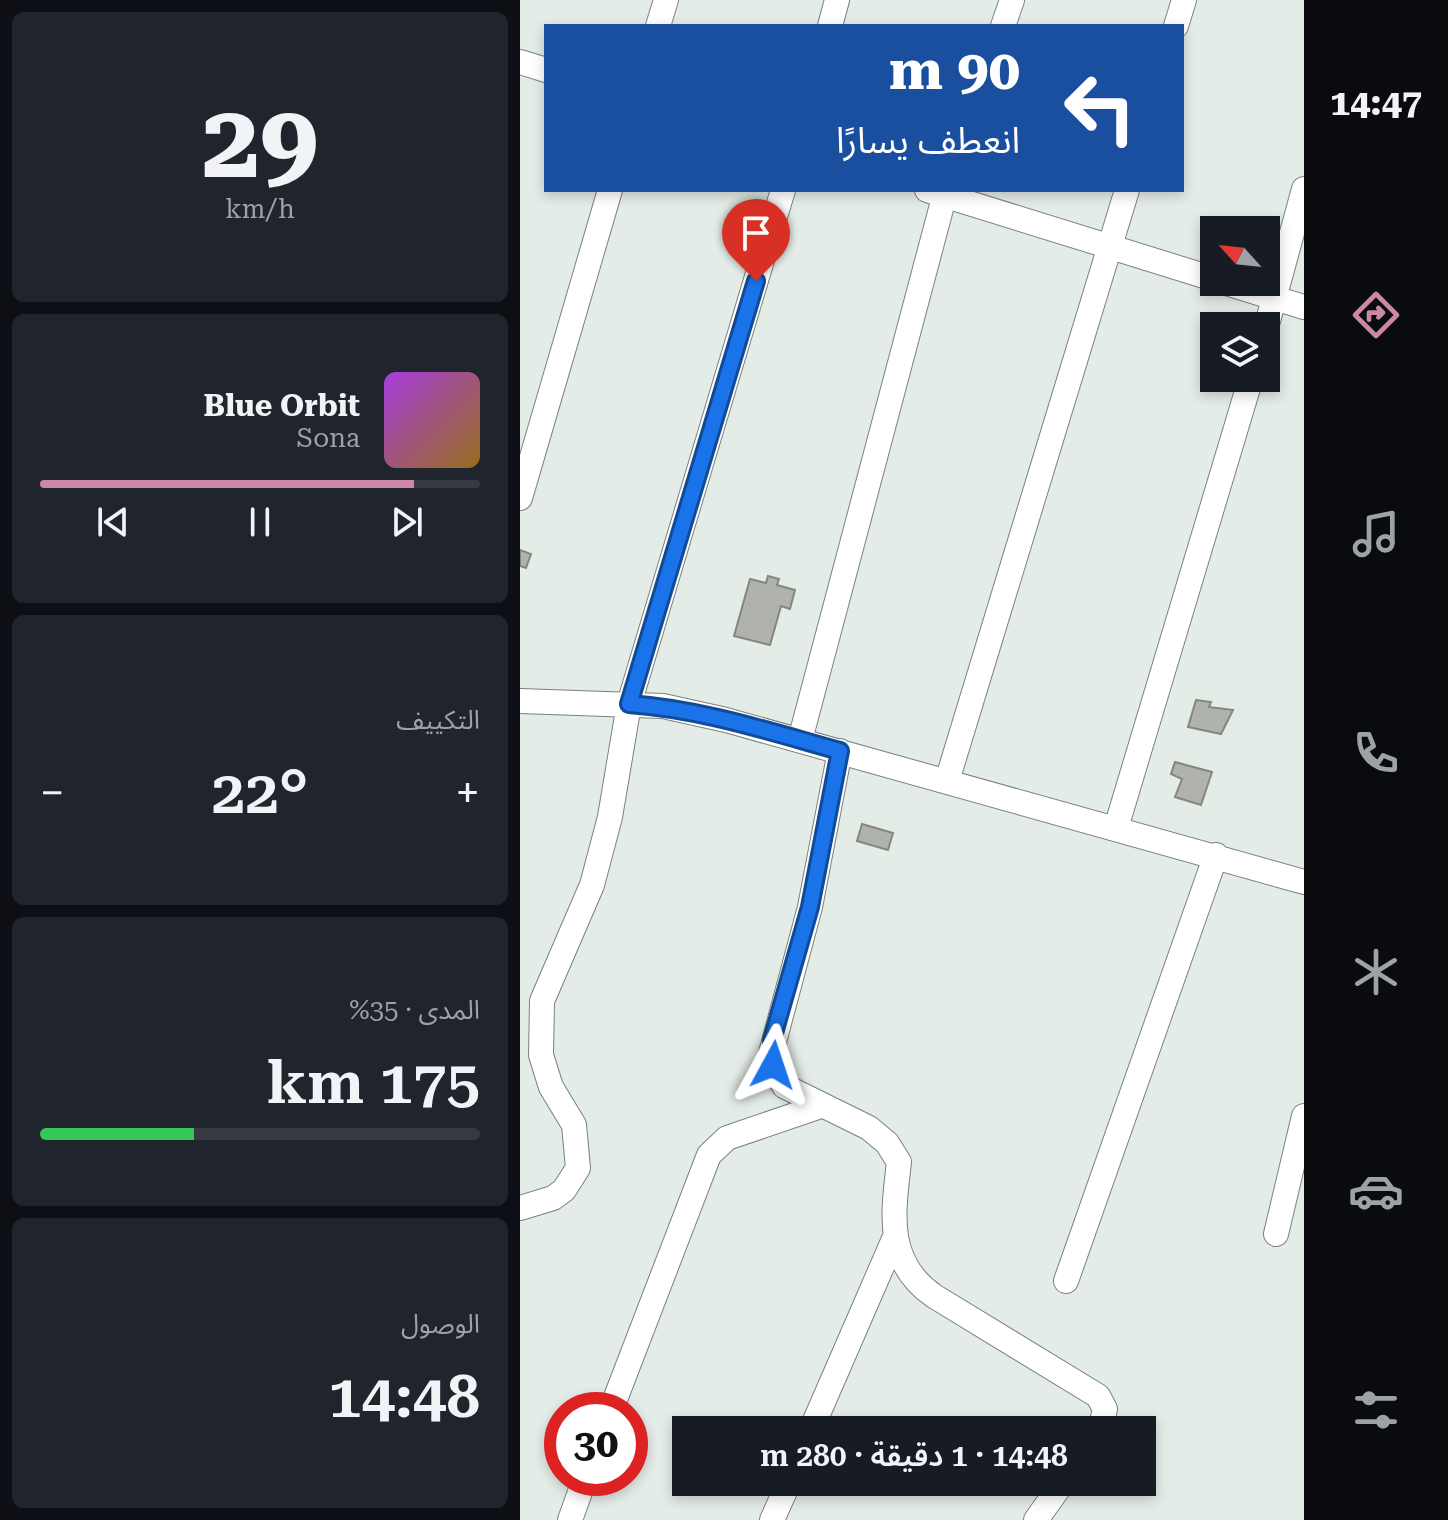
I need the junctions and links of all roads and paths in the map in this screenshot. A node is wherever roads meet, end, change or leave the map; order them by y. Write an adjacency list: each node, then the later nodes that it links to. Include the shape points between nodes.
1 (666, 0): 5 (street)
2 (837, 0): 6 (street)
3 (1012, 0): 7 (street)
4 (1184, 0): 8 (street)
5 (659, 24)
6 (831, 24)
7 (1004, 24)
8 (1177, 24)
9 (520, 62): 10 (street)
10 (544, 69)
11 (1304, 189): 19 (street)
12 (609, 192): 23 (street)
13 (782, 192): 25 (street)
14 (939, 192): 16 (street); 26 (street)
15 (1126, 192): 16 (street)
16 (1110, 247): 17 (street); 28 (street)
17 (1200, 275)
18 (1268, 296): 19 (street)
19 (1275, 298): 20 (street); 21 (street)
20 (1304, 307)
21 (1271, 312)
22 (1247, 392): 29 (street)
23 (520, 498)
24 (520, 701): 25 (street)
25 (629, 704): 26 (street, via 663,706); 34 (street, via 598,863 548,982 539,1020 551,1087 574,1125 578,1168 553,1198)
26 (800, 740): 27 (street)
27 (840, 751): 28 (street); 32 (street, via 810,907 771,1053 784,1086)
28 (947, 781): 29 (street)
29 (1116, 828): 30 (street)
30 (1216, 855): 31 (street); 37 (street)
31 (1304, 882)
32 (821, 1106): 36 (street, via 869,1128 894,1152 899,1162); 38 (street, via 727,1138 709,1155)
33 (1304, 1116): 35 (street)
34 (520, 1208)
35 (1276, 1234)
36 (894, 1239): 39 (street); 40 (street, via 905,1267 923,1288 1098,1396)
37 (1066, 1281)
38 (618, 1392)
39 (817, 1416)
40 (1103, 1416)
41 (579, 1496): 44 (street)
42 (783, 1496): 45 (street)
43 (1053, 1496): 46 (street)
44 (570, 1520)
45 (772, 1520)
46 (1036, 1520)

